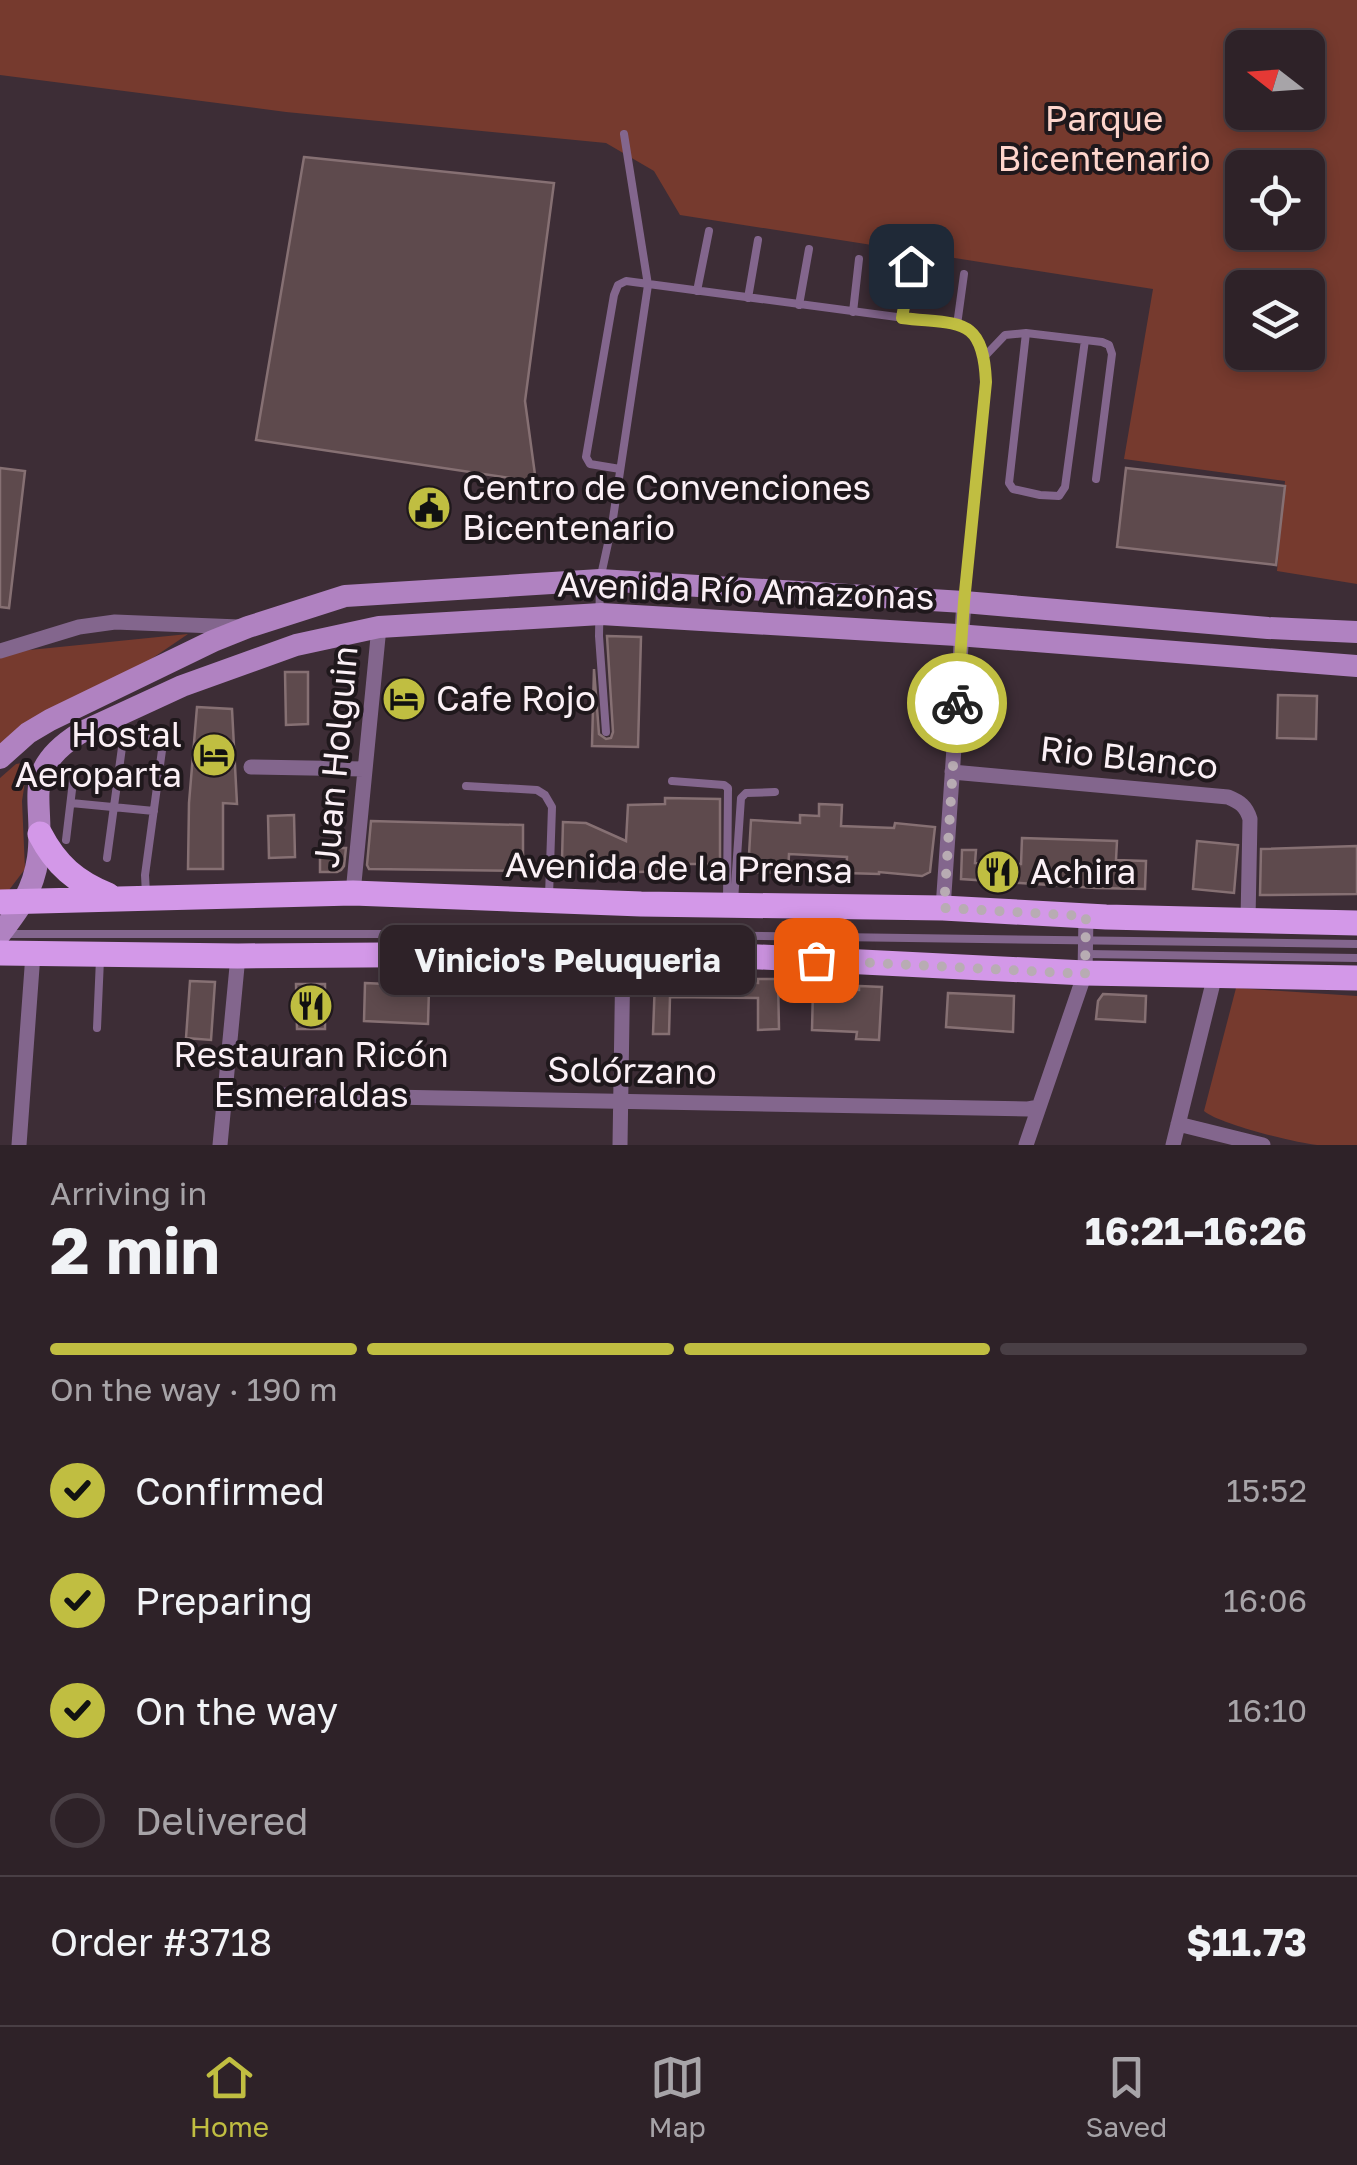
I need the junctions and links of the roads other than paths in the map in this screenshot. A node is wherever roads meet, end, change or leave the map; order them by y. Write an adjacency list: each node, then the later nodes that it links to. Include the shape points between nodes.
1 (624, 134): 8 (lane)
2 (709, 232): 9 (lane)
3 (758, 240): 10 (lane)
4 (809, 249): 11 (lane)
5 (860, 260): 12 (lane)
6 (911, 266): 13 (lane)
7 (964, 274): 14 (lane)
8 (648, 285): 9 (lane); 18 (lane); 18 (lane, via 626,281 614,295 586,457 590,464)
9 (697, 291): 10 (lane)
10 (748, 298): 11 (lane)
11 (799, 305): 12 (lane)
12 (853, 312): 13 (lane)
13 (902, 318): 14 (lane)
14 (957, 325): 17 (lane, via 978,338)
15 (1026, 333): 16 (lane); 16 (lane, via 1009,482 1040,496 1059,496 1064,488); 17 (lane, via 1004,334)
16 (1085, 340): 19 (lane, via 1102,342 1112,354)
17 (985, 356): 21 (lane)
18 (620, 469): 20 (lane)
19 (1096, 478)
20 (600, 580): 21 (main road, Avenida Río Amazonas); 22 (lane); 24 (main road, Avenida Río Amazonas, via 345,596)
21 (964, 602): 25 (main road, Avenida Río Amazonas); 27 (street)
22 (600, 614): 23 (main road, Avenida Río Amazonas); 27 (main road, Avenida Río Amazonas); 32 (lane)
23 (379, 626): 31 (main road, Avenida Río Amazonas, via 296,645); 36 (street, Juan Holguin)
24 (248, 627): 28 (street, via 115,622); 34 (main road, Avenida Río Amazonas, via 78,705)
25 (1268, 628): 26 (main road, Avenida Río Amazonas); 29 (main road)
26 (1357, 632)
27 (961, 635): 29 (main road, Avenida Río Amazonas); 37 (street)
28 (0, 651)
29 (1269, 658): 30 (main road, Avenida Río Amazonas)
30 (1357, 666)
31 (108, 720): 33 (lane); 45 (main road, Avenida Río Amazonas, via 65,742 48,760 38,786)
32 (606, 732)
33 (123, 740): 43 (lane); 44 (lane, via 154,737 163,743)
34 (0, 758)
35 (252, 767): 36 (street)
36 (364, 770): 48 (street, Juan Holguin)
37 (952, 772): 54 (street); 55 (street, Rio Blanco, via 1228,797 1245,806 1250,819)
38 (74, 773): 42 (lane)
39 (672, 781): 53 (lane, via 728,788)
40 (466, 786): 51 (lane, via 537,790 550,801)
41 (776, 792): 53 (lane, via 741,798)
42 (71, 802): 43 (lane); 46 (lane)
43 (114, 806): 44 (lane); 47 (lane)
44 (154, 811): 49 (lane)
45 (40, 834): 50 (main road, via 70,875); 52 (main road, Avenida Río Amazonas, via 36,868)
46 (66, 840)
47 (106, 858)
48 (353, 894): 49 (main road, Avenida de la Prensa); 51 (main road, Avenida de la Prensa)
49 (146, 898): 50 (main road, Avenida de la Prensa)
50 (117, 899): 52 (main road, Avenida de la Prensa)
51 (549, 901): 53 (main road, Avenida de la Prensa)
52 (15, 904): 57 (main road, Avenida Río Amazonas)
53 (731, 905): 54 (main road, Avenida de la Prensa)
54 (944, 908): 59 (main road, Avenida de la Prensa)
55 (1248, 919): 56 (main road, Avenida de la Prensa); 59 (main road, Avenida de la Prensa)
56 (1357, 923)
57 (0, 934): 59 (lane, via 604,934)
58 (1357, 944): 59 (lane)
59 (1086, 946): 60 (main road, Avenida de la Prensa); 65 (lane); 66 (main road, Avenida de la Prensa); 71 (street)
60 (622, 952): 64 (main road, Avenida de la Prensa); 70 (street)
61 (0, 953): 62 (main road, Avenida de la Prensa)
62 (33, 954): 63 (main road, Avenida de la Prensa); 73 (street)
63 (100, 955): 64 (main road, Avenida de la Prensa); 68 (lane)
64 (238, 956): 69 (street)
65 (1357, 958)
66 (1214, 976): 67 (main road, Avenida de la Prensa); 72 (street)
67 (1357, 978)
68 (97, 1028)
69 (225, 1094): 70 (street, Solórzano); 74 (street)
70 (620, 1100): 71 (street, Solórzano); 75 (street)
71 (1039, 1107): 76 (street)
72 (1178, 1124): 77 (street); 78 (street)
73 (19, 1145)
74 (220, 1145)
75 (620, 1145)
76 (1026, 1145)
77 (1173, 1145)
78 (1263, 1145)

